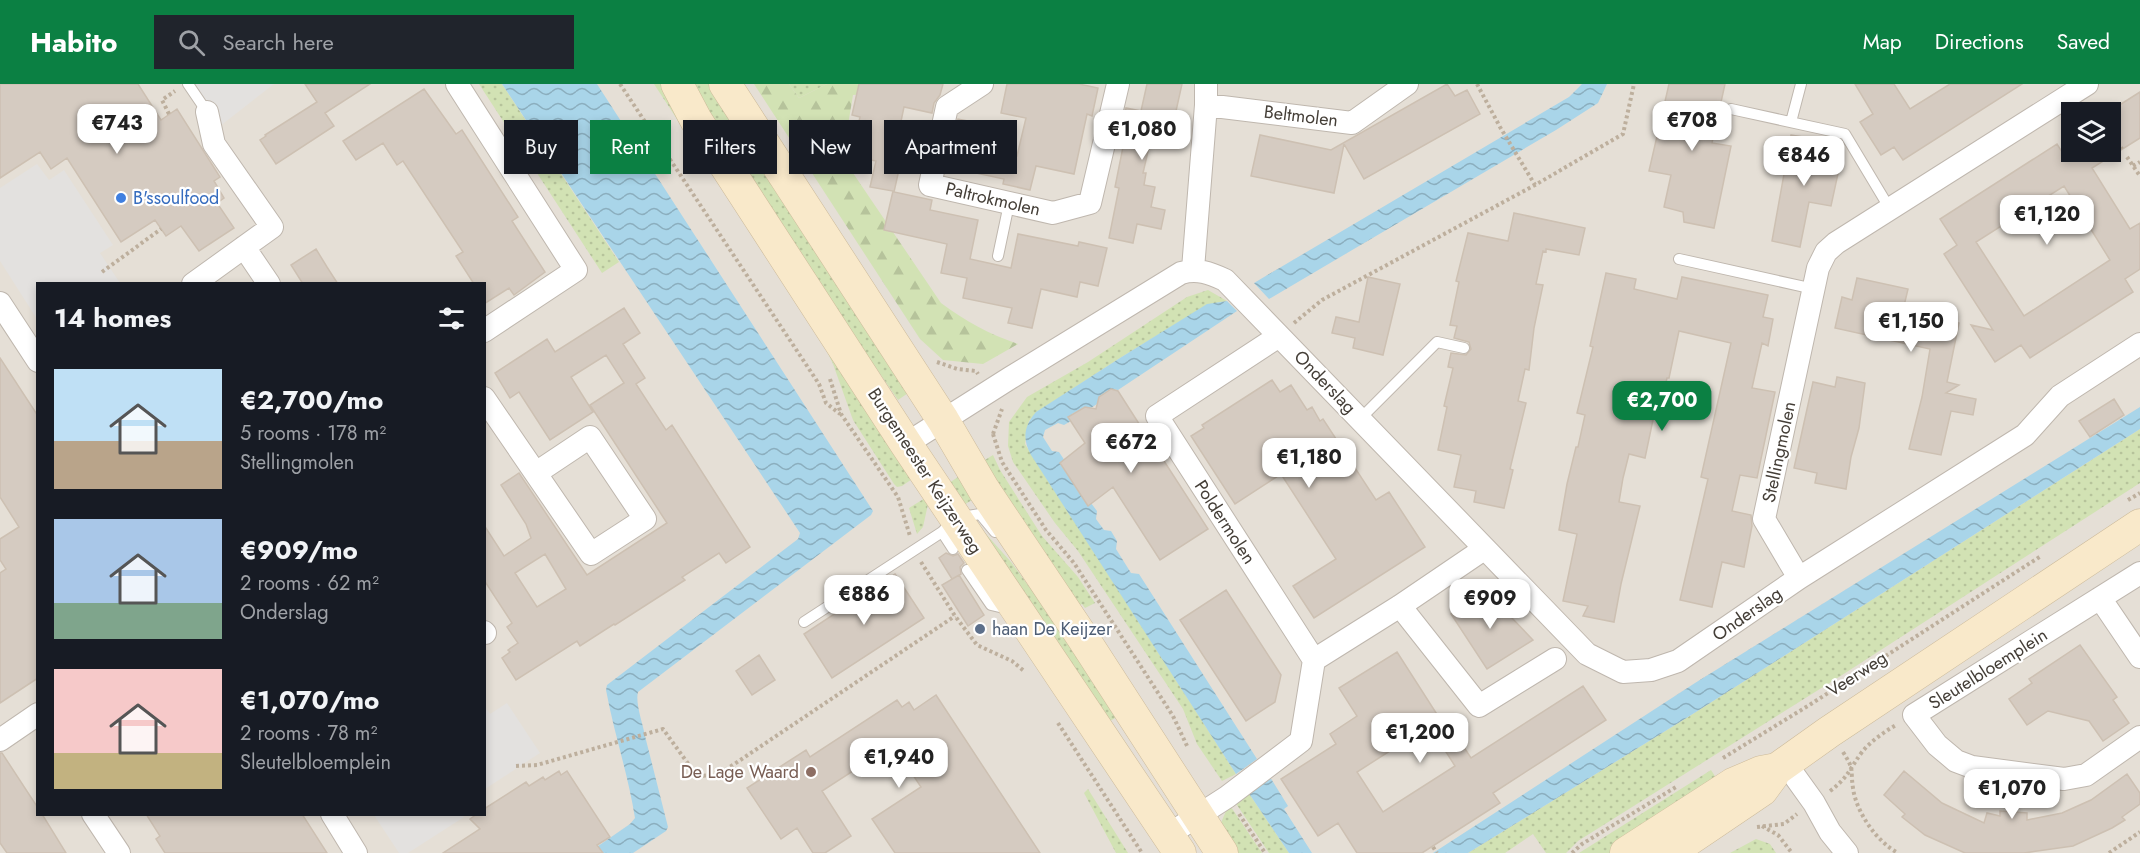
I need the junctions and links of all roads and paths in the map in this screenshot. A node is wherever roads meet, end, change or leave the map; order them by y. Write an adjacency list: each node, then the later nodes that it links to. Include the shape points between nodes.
1 (457, 84): 36 (street, via 576,270)
2 (620, 84): 42 (path, via 819,384 826,403)
3 (677, 84): 46 (main road, Burgemeester Keijzerweg, via 696,120)
4 (725, 84): 44 (main road)
5 (982, 84): 24 (street, Paltrokmolen, via 947,107 930,185)
6 (1118, 84): 24 (street, Paltrokmolen, via 1090,202 1053,213)
7 (1407, 84): 13 (street, Beltmolen)
8 (1477, 84): 23 (path)
9 (1634, 84): 23 (path, via 1623,134)
10 (1801, 84): 18 (lane)
11 (2087, 84): 25 (street, Stellingmolen)
12 (183, 87): 16 (lane); 17 (path, via 162,100)
13 (1386, 90): 14 (street, Beltmolen, via 1352,123)
14 (1206, 94): 30 (street)
15 (1731, 109): 18 (lane)
16 (207, 112): 27 (street, via 214,144 272,227)
17 (170, 114)
18 (1791, 122): 25 (lane, via 1845,134)
19 (2127, 157): 21 (path)
20 (2140, 162): 21 (path)
21 (2133, 166): 22 (path)
22 (2140, 176)
23 (1534, 185): 37 (path, via 1322,300)
24 (1009, 204): 28 (lane)
25 (1890, 210): 34 (street, Stellingmolen, via 1826,252)
26 (161, 229): 31 (path)
27 (244, 247): 32 (street); 33 (street)
28 (998, 256)
29 (1679, 259): 34 (lane)
30 (1193, 269): 37 (street, Onderslag, via 1225,280); 44 (street)
31 (102, 272)
32 (196, 282)
33 (268, 282)
34 (1814, 289): 59 (street, Stellingmolen, via 1764,519)
35 (0, 303): 40 (street)
36 (486, 331)
37 (1279, 336): 43 (street, Onderslag); 67 (street, Poldermolen, via 1157,416)
38 (2140, 345): 59 (street, via 2060,396 2025,435)
39 (1464, 348): 43 (lane, via 1437,342)
40 (36, 358)
41 (486, 401): 47 (street)
42 (841, 414)
43 (1360, 419): 55 (street, Onderslag)
44 (943, 420): 46 (street); 80 (main road, via 1039,584)
45 (993, 434): 73 (path, via 1002,462 1046,530 1074,563 1173,716)
46 (906, 444): 51 (main road, Burgemeester Keijzerweg)
47 (536, 473): 47 (street, via 590,437 645,519 591,554)
48 (2140, 492): 50 (path)
49 (898, 497): 53 (path, Burgemeester Keijzerweg)
50 (2130, 515): 76 (main road, Veerweg)
51 (949, 525): 52 (lane, via 980,514); 53 (lane); 54 (lane); 62 (main road, Burgemeester Keijzerweg)
52 (1000, 538)
53 (913, 549): 63 (path, Burgemeester Keijzerweg); 64 (lane)
54 (953, 549)
55 (1484, 549): 59 (street, Onderslag, via 1587,654 1623,672 1651,670 1678,661); 61 (street)
56 (2050, 550): 74 (path, Veerweg)
57 (967, 570): 62 (lane, via 991,605)
58 (2140, 573): 60 (street)
59 (1799, 578)
60 (2100, 598): 65 (street); 71 (street, Sleutelbloemplein, via 1914,715 1937,745 1956,761 1972,767 2064,779 2086,774)
61 (1400, 606): 66 (street, via 1479,706); 67 (street)
62 (1019, 611): 85 (main road, Burgemeester Keijzerweg)
63 (956, 616): 68 (path, Burgemeester Keijzerweg, via 977,645 1012,661); 75 (path, via 718,775 697,776 663,729 537,765)
64 (804, 622)
65 (2140, 657)
66 (1556, 658)
67 (1314, 660): 79 (street, via 1301,741)
68 (1030, 680)
69 (1054, 717): 88 (path)
70 (34, 723): 72 (street)
71 (2140, 737)
72 (0, 740)
73 (1192, 757)
74 (1717, 761)
75 (516, 766)
76 (1782, 766): 92 (main road, Veerweg, via 1733,784); 93 (main road, Veerweg, via 1762,790); 95 (street, via 1814,802)
77 (1853, 768): 96 (path, via 1853,790 1865,820 1876,836)
78 (1678, 785): 91 (path)
79 (1231, 793): 80 (street); 90 (path)
80 (1197, 815): 85 (street); 89 (main road)
81 (94, 816): 86 (street)
82 (333, 816): 87 (street)
83 (1761, 826): 94 (path, via 1778,835)
84 (2140, 832): 97 (path)
85 (1174, 844)
86 (119, 853)
87 (357, 853)
88 (1142, 853)
89 (1222, 853)
90 (1265, 853)
91 (1572, 853)
92 (1626, 853)
93 (1669, 853)
94 (1792, 853)
95 (1847, 853)
96 (1898, 853)
97 (2109, 853)

